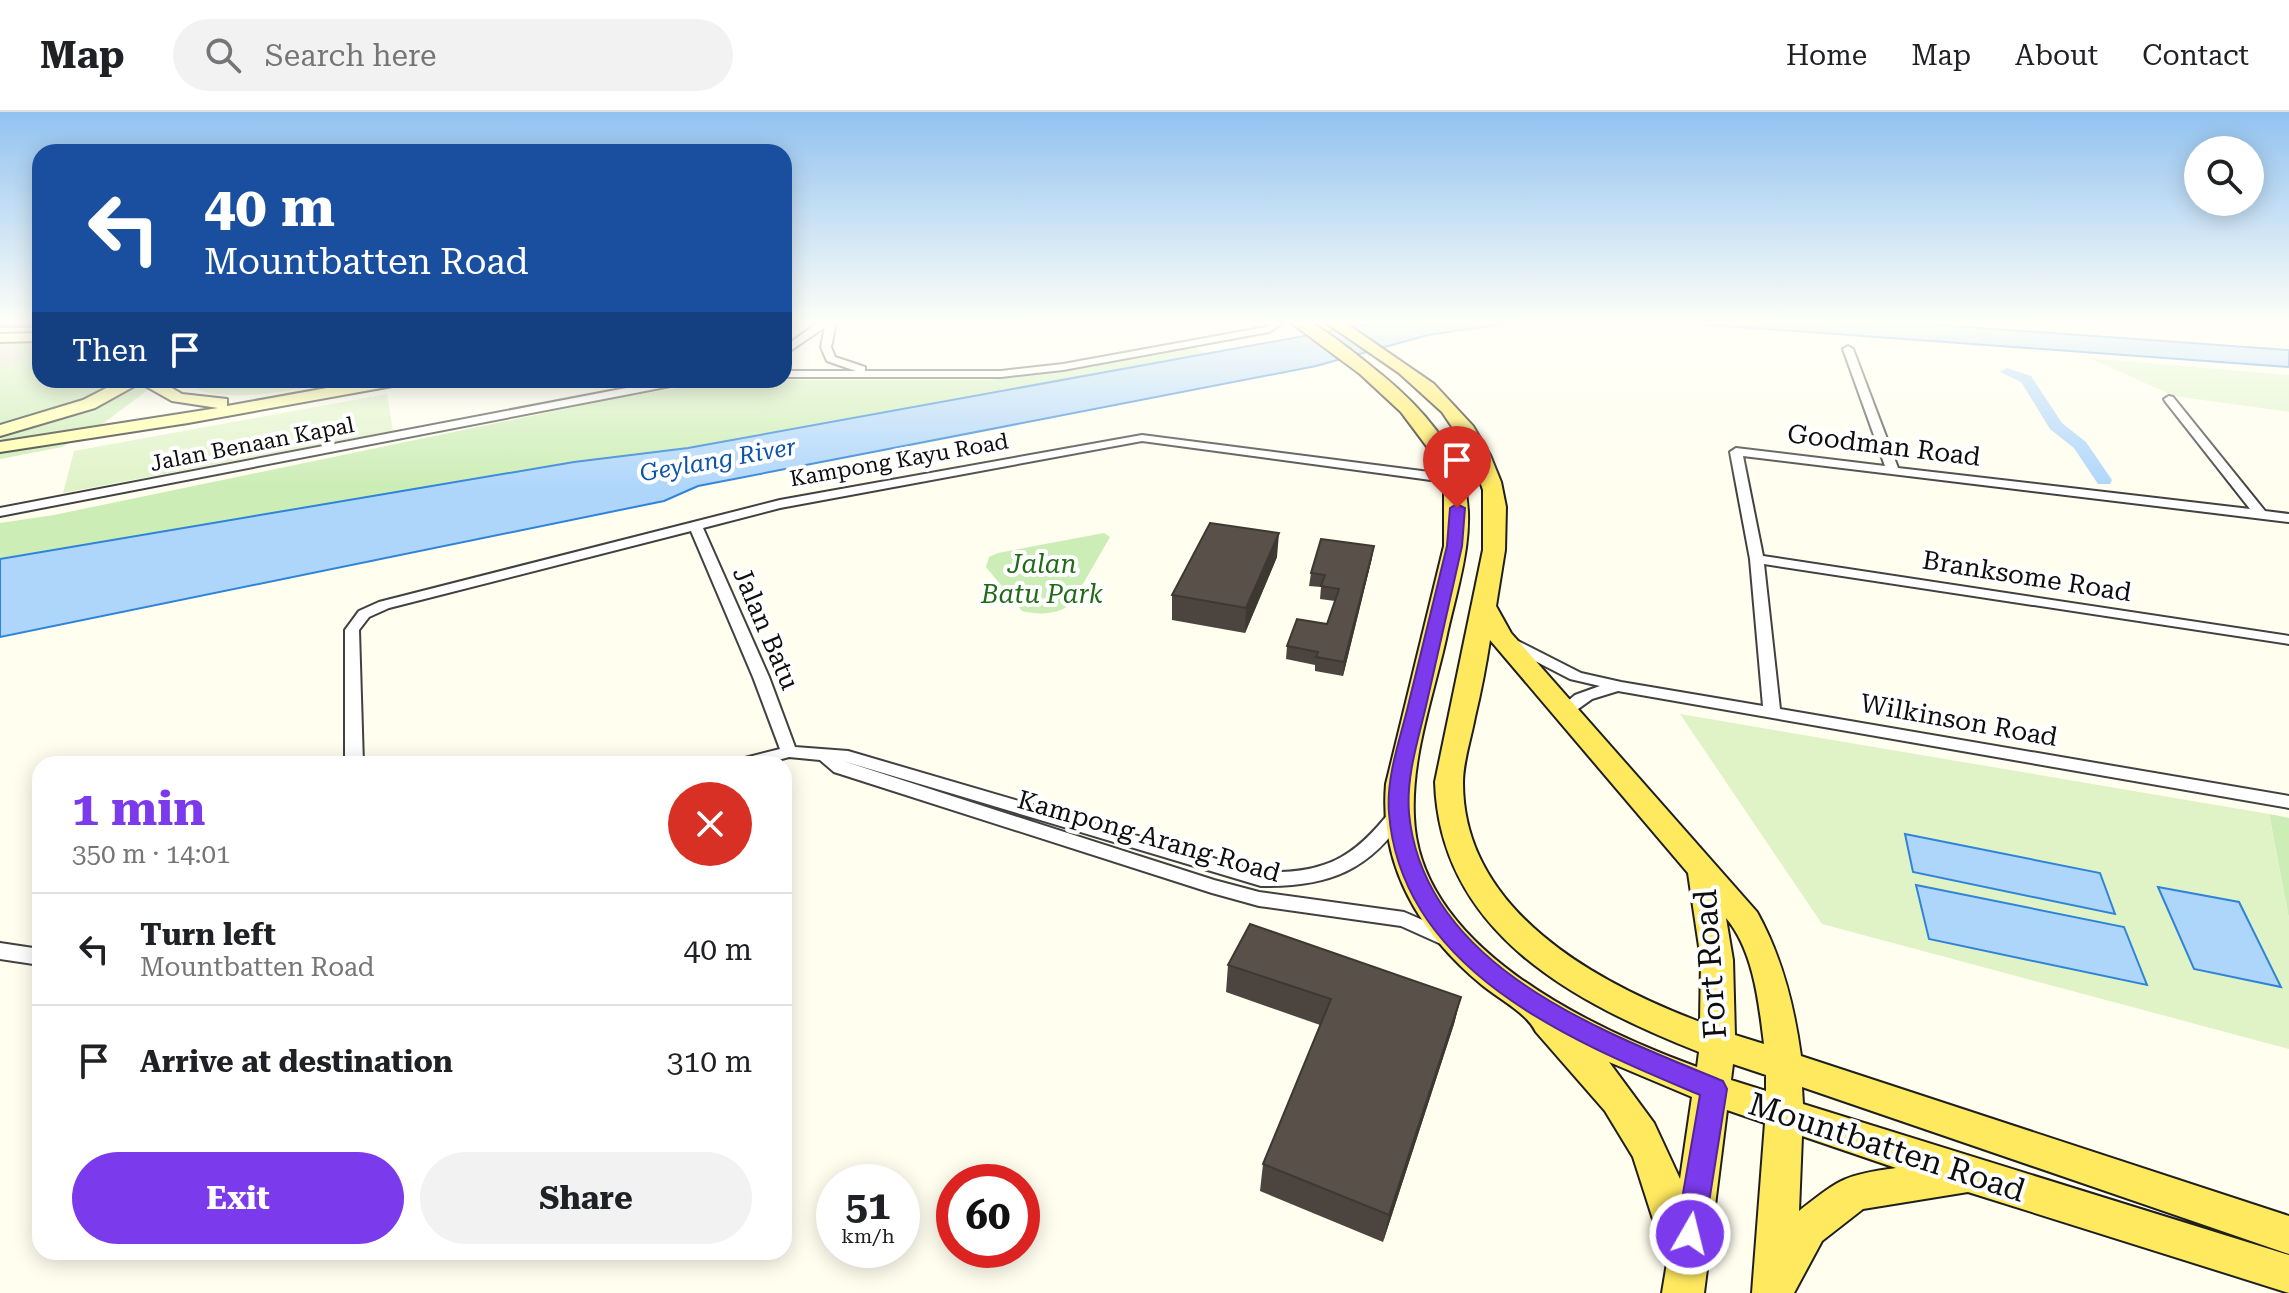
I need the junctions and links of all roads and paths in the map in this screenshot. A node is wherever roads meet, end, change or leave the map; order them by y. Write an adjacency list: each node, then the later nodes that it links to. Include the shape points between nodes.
1 (1374, 377): 17 (main road, Mountbatten Road, via 1422,423)
2 (1414, 377): 23 (main road, Mountbatten Road, via 1458,420 1492,483 1495,538)
3 (1858, 377): 16 (street)
4 (127, 388): 11 (street)
5 (135, 388): 12 (street)
6 (158, 388): 10 (street, via 197,402)
7 (354, 388): 10 (street)
8 (644, 388): 18 (street, Jalan Benaan Kapal)
9 (2169, 399): 19 (street)
10 (287, 400): 14 (street)
11 (57, 416): 12 (street, via 55,421 65,425); 13 (street)
12 (98, 418): 14 (street)
13 (0, 431)
14 (52, 440): 15 (street)
15 (0, 447)
16 (1892, 469): 19 (street, Goodman Road); 22 (street, Goodman Road, via 1736,452)
17 (1453, 479): 21 (street, Kampong Kayu Road, via 1142,438); 34 (main road, Mountbatten Road, via 1455,546 1401,772)
18 (0, 512)
19 (2260, 514): 20 (street, Goodman Road)
20 (2289, 518)
21 (695, 524): 29 (street, Jalan Batu); 31 (street, Kampong Kayu Road, via 364,614 352,630)
22 (1757, 559): 25 (street, Branksome Road); 28 (street, Goodman Road)
23 (1485, 607): 24 (main road, Fort Road); 40 (main road, Mountbatten Road, via 1449,784 1454,824 1470,867 1502,915 1566,970 1632,1009)
24 (1500, 636): 26 (street, Wilkinson Road, via 1576,676); 27 (main road, Fort Road)
25 (2289, 640)
26 (1621, 687): 27 (street, Wilkinson Road, via 1595,691); 28 (street, Wilkinson Road)
27 (1565, 710): 35 (main road, Fort Road)
28 (1772, 714): 33 (street, Wilkinson Road)
29 (789, 752): 30 (street, Kampong Arang Road); 32 (street, Kampong Arang Road)
30 (825, 755): 34 (street, Kampong Arang Road, via 848,756 1261,879 1312,877 1360,857 1378,842); 36 (street, Kampong Arang Road, via 840,768 1212,886 1259,899 1404,919)
31 (354, 756)
32 (774, 756)
33 (2289, 802)
34 (1399, 811): 36 (main road, Mountbatten Road, via 1401,840 1415,878)
35 (1703, 873): 40 (main road, Fort Road, via 1717,960); 41 (main road, Fort Road, via 1746,920 1764,956 1778,1009)
36 (1464, 947): 39 (main road, Mountbatten Road)
37 (0, 951): 38 (street)
38 (32, 956)
39 (1530, 1003): 42 (main road, Mountbatten Road, via 1600,1042); 47 (main road, via 1631,1119 1659,1176)
40 (1718, 1044): 41 (main road, Mountbatten Road); 42 (main road, Fort Road)
41 (1782, 1065): 43 (main road, Fort Road); 45 (main road, Mountbatten Road)
42 (1714, 1089): 43 (main road, Mountbatten Road); 47 (main road, Fort Road)
43 (1784, 1113): 44 (main road, Mountbatten Road); 48 (main road, Fort Road)
44 (1966, 1176): 46 (main road, Mountbatten Road); 48 (main road, via 1854,1192 1808,1228)
45 (2289, 1235)
46 (2289, 1275)
47 (1684, 1279)
48 (1773, 1290)

